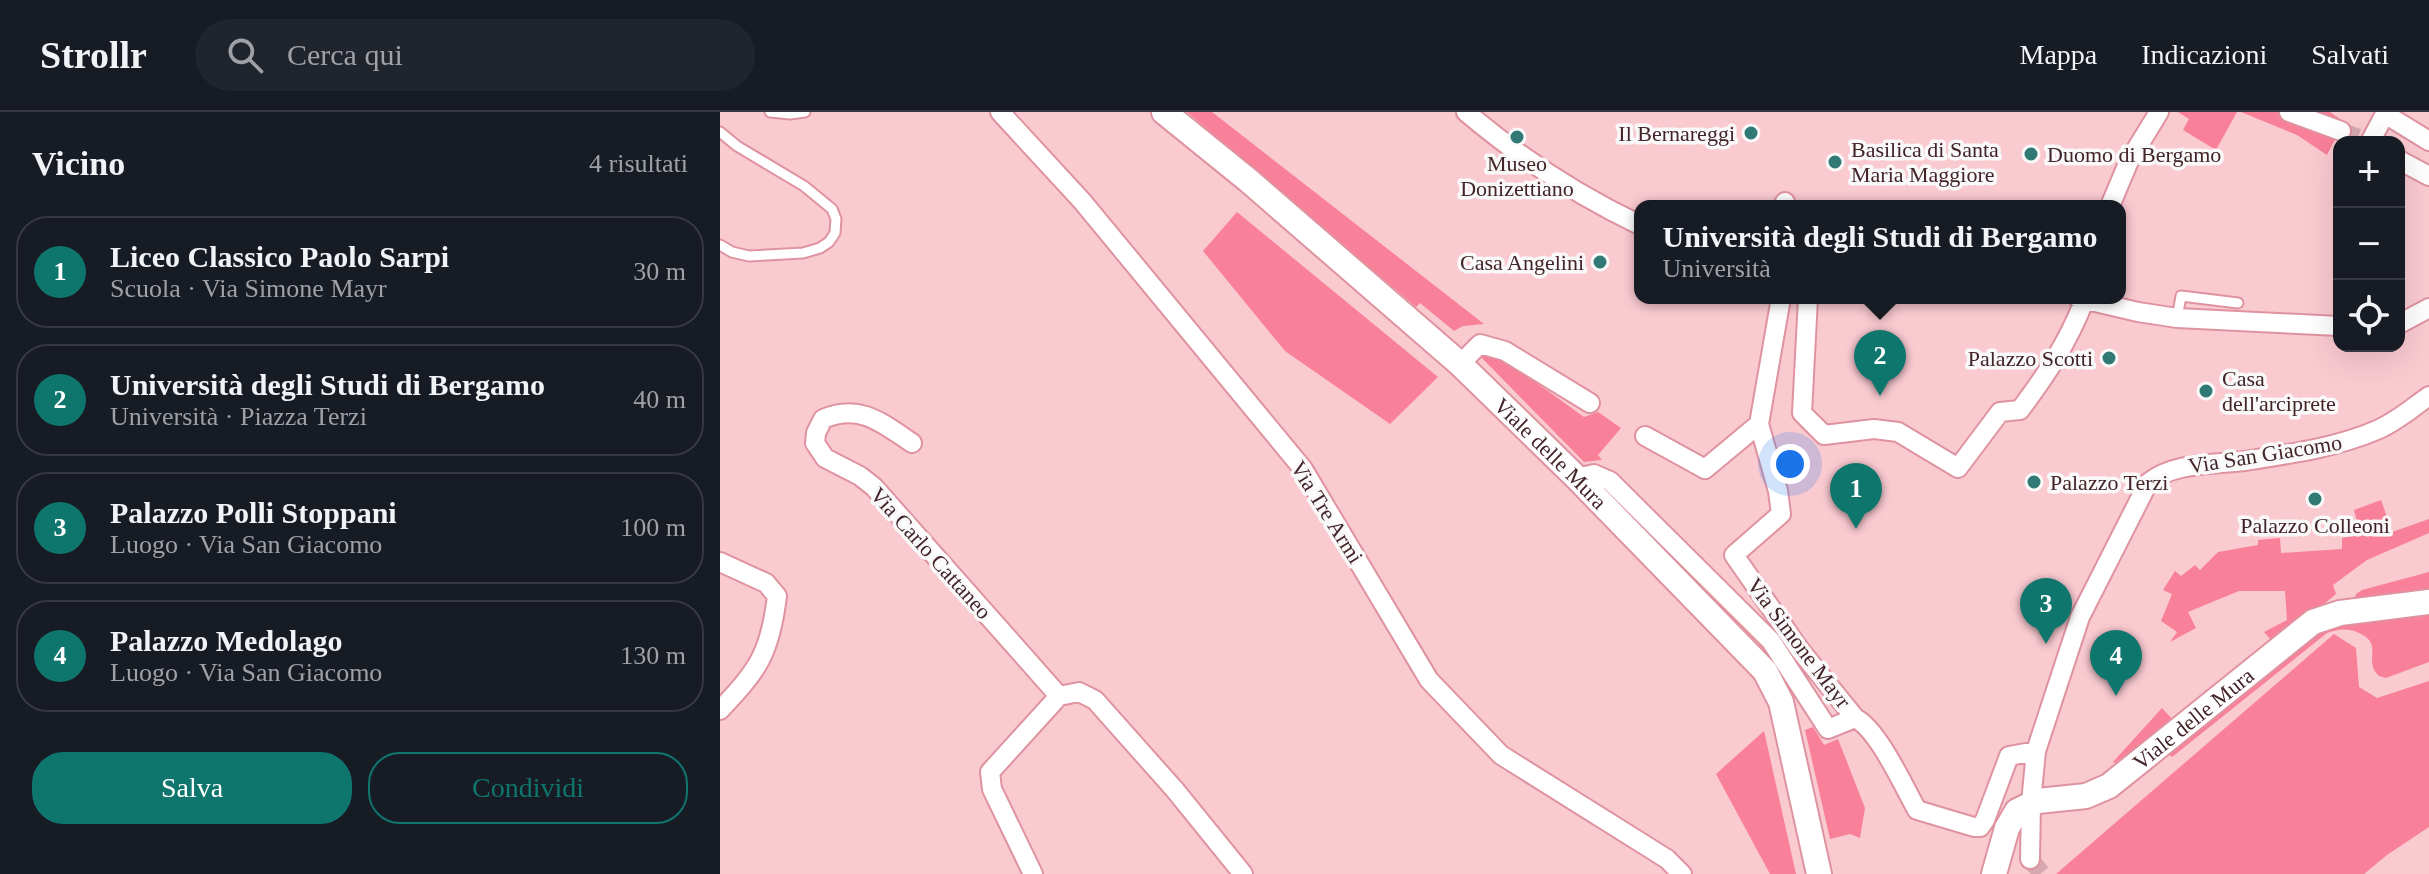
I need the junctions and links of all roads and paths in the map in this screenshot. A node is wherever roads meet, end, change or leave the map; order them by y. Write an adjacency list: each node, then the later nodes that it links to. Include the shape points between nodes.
1 (770, 112): 2 (lane)
2 (805, 112)
3 (1000, 112): 44 (street, Via Tre Armi, via 1082,201 1303,469 1429,680 1501,755 1667,859)
4 (1164, 112): 27 (street, Viale delle Mura)
5 (1466, 112): 16 (street, via 1506,146)
6 (2159, 112): 15 (street)
7 (2289, 112): 9 (street)
8 (2386, 113): 11 (street); 12 (street)
9 (2335, 123)
10 (720, 132): 17 (lane, via 804,186 832,209 836,219 829,242 803,253 749,256)
11 (2373, 136)
12 (2429, 141)
13 (2405, 163): 14 (street)
14 (2429, 176)
15 (2113, 200)
16 (1634, 222)
17 (720, 245)
18 (2238, 303): 24 (lane, via 2181,296)
19 (1780, 304): 30 (street, Via Simone Mayr)
20 (1808, 304): 21 (street, via 1802,413 1824,435 1898,432 1958,468 2000,412 2020,410 2065,345)
21 (2080, 304)
22 (2102, 304): 24 (street)
23 (2429, 308): 25 (street)
24 (2177, 318): 26 (street)
25 (2405, 321)
26 (2333, 326)
27 (1460, 364): 29 (street, via 1480,344 1505,351); 33 (street, Viale delle Mura)
28 (2429, 396): 39 (street, Via San Giacomo, via 2379,430 2331,446 2182,467 2148,483 2080,617)
29 (1590, 403)
30 (1759, 424): 31 (street, via 1705,469); 38 (street, Via Simone Mayr, via 1781,514 1734,555 1800,650)
31 (1645, 436)
32 (912, 443): 36 (street, Via Carlo Cattaneo, via 865,414 838,412 823,419 815,443 825,458 874,487)
33 (1577, 478): 38 (street, Via Simone Mayr, via 1594,474 1610,481 1771,641 1828,729); 45 (street, Viale delle Mura, via 1765,671 1781,702)
34 (720, 562): 37 (street, via 766,583 777,596 768,647 749,680)
35 (2429, 602): 40 (street, Viale delle Mura, via 2361,609 2313,622 2109,786 2086,796)
36 (1059, 696): 42 (street, via 990,772 992,789); 43 (street, via 1079,692 1095,700)
37 (720, 710)
38 (1859, 720): 39 (street, via 1887,755 1917,810 1974,827 1985,820 2009,756)
39 (2036, 751): 40 (street, Via San Giacomo)
40 (2031, 803): 41 (street, Via San Giacomo); 46 (street, via 2012,819)
41 (2030, 859)
42 (1033, 874)
43 (1243, 874)
44 (1682, 874)
45 (1819, 874)
46 (1994, 874)

